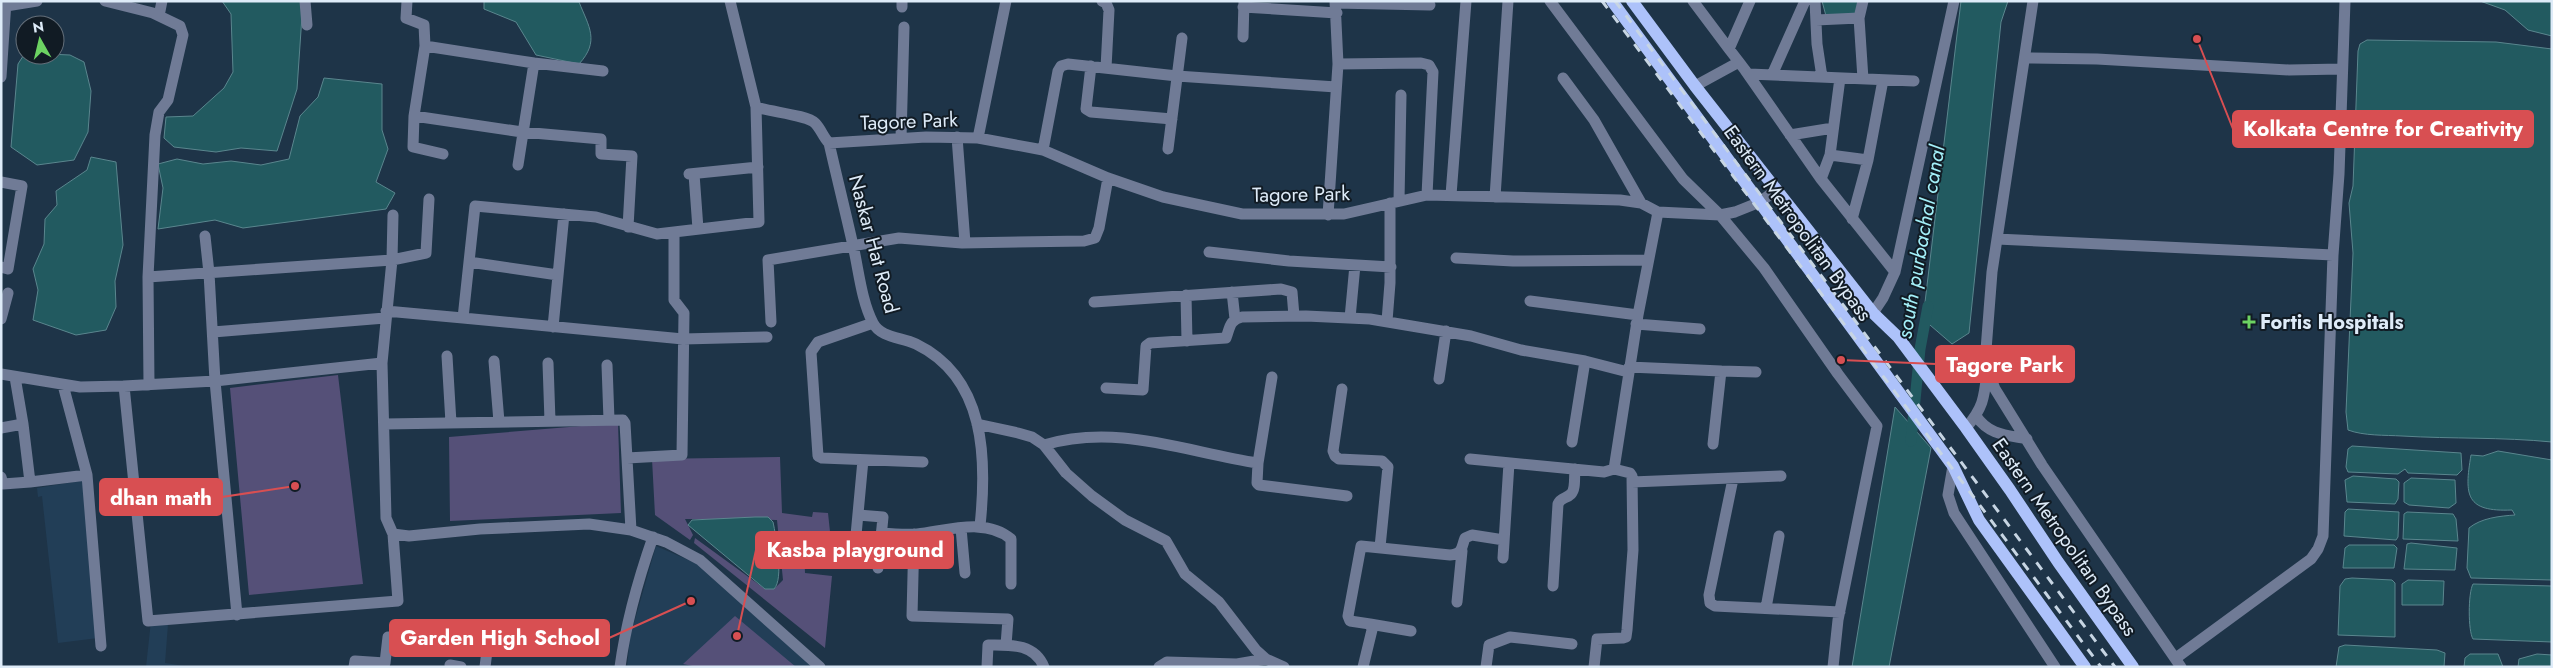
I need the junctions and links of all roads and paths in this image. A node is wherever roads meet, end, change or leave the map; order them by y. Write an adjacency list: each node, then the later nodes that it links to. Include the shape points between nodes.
1 (37, 1): 22 (street)
2 (105, 1): 26 (street)
3 (162, 1): 26 (street)
4 (305, 1): 29 (street)
5 (407, 1): 33 (street, via 406,18 424,25)
6 (730, 1): 56 (street)
7 (1006, 1): 64 (street)
8 (1102, 1): 40 (street, via 1106,2 1109,10)
9 (1466, 1): 78 (street)
10 (1508, 1): 79 (street)
11 (1550, 1): 88 (street, via 1683,179)
12 (1612, 1): 83 (main road, Eastern Metropolitan Bypass)
13 (1632, 1): 53 (main road, Eastern Metropolitan Bypass)
14 (1693, 1): 34 (street)
15 (1750, 1): 34 (street)
16 (1805, 1): 44 (street)
17 (1815, 1): 28 (street)
18 (1863, 1): 27 (street)
19 (1954, 1): 109 (street)
20 (2033, 1): 35 (street)
21 (2345, 1): 41 (street)
22 (6, 4): 46 (street)
23 (1244, 4): 25 (street); 31 (street)
24 (1430, 5): 25 (street)
25 (1336, 6): 38 (street)
26 (159, 16): 108 (street, via 180,26 183,36 168,100 159,112 155,135)
27 (1859, 18): 28 (street); 50 (street)
28 (1816, 20): 47 (street)
29 (307, 25)
30 (904, 27): 63 (street)
31 (1243, 37)
32 (1182, 38): 45 (street)
33 (425, 46): 37 (street); 57 (street)
34 (1729, 49): 36 (street)
35 (2026, 58): 41 (street, via 2289,70); 94 (street)
36 (1739, 62): 43 (street); 53 (street)
37 (534, 63): 42 (street); 60 (street)
38 (1338, 64): 54 (street); 77 (street, via 1429,65 1433,72)
39 (1091, 66): 40 (street); 58 (street, via 1086,109); 67 (street, via 1068,64 1058,72)
40 (1106, 68): 45 (street)
41 (2341, 69): 98 (street, via 2339,174)
42 (603, 71)
43 (1749, 74): 44 (street); 61 (street)
44 (1772, 75): 47 (street)
45 (1176, 76): 54 (street); 58 (street)
46 (1, 77)
47 (1822, 77): 49 (street)
48 (1563, 78): 82 (street, via 1594,120)
49 (1840, 78): 50 (street); 59 (street)
50 (1863, 79): 51 (street)
51 (1883, 80): 52 (street); 70 (street)
52 (1914, 81)
53 (1695, 86): 76 (main road, Eastern Metropolitan Bypass)
54 (1336, 87): 87 (street)
55 (1401, 95): 81 (street)
56 (756, 107): 65 (street, Naskar Hat Road, via 772,113 804,116 816,124); 72 (street)
57 (414, 116): 60 (street); 68 (street, via 413,147)
58 (1172, 120): 66 (street)
59 (1833, 128): 61 (street); 69 (street)
60 (522, 132): 71 (street); 90 (street, via 600,139 601,154 632,156)
61 (1790, 135): 74 (street)
62 (957, 137): 63 (street, Tagore Park); 64 (street, Tagore Park); 95 (street)
63 (901, 138): 65 (street, Tagore Park)
64 (978, 138): 67 (street, Tagore Park)
65 (829, 143): 96 (street, Naskar Hat Road)
66 (1168, 148)
67 (1043, 150): 73 (street, Tagore Park)
68 (443, 154)
69 (1830, 155): 70 (street); 74 (street)
70 (1868, 160): 89 (street)
71 (518, 165)
72 (758, 167): 91 (street, via 759,222); 91 (street, via 692,174)
73 (1108, 178): 87 (street, Tagore Park, via 1163,197 1223,212); 95 (street, via 1099,228 1094,238 1084,241)
74 (1821, 179): 89 (street)
75 (1, 182): 104 (street, via 22,186 8,269)
76 (1776, 190): 83 (street, Tagore Park); 115 (main road, Eastern Metropolitan Bypass)
77 (1427, 195): 78 (street, Tagore Park); 81 (street, Tagore Park)
78 (1451, 195): 79 (street, Tagore Park)
79 (1495, 197): 82 (street, Tagore Park)
80 (429, 199): 100 (street, via 426,253)
81 (1394, 202): 87 (street, Tagore Park, via 1362,211); 105 (street)
82 (1641, 203): 84 (street, Tagore Park)
83 (1763, 206): 88 (street, Tagore Park); 173 (main road, Eastern Metropolitan Bypass)
84 (1658, 212): 88 (street, Tagore Park); 101 (street)
85 (564, 214): 90 (street, via 596,217); 102 (street, via 475,206); 107 (street)
86 (392, 215): 100 (street)
87 (1328, 215)
88 (1720, 215): 203 (street, via 1764,268 1877,426)
89 (1852, 219): 109 (street)
90 (628, 228): 92 (street, via 657,234)
91 (698, 229): 92 (street)
92 (674, 232): 131 (street, via 674,300 684,313)
93 (205, 236): 106 (street)
94 (1997, 239): 98 (street); 142 (street, via 1984,349)
95 (965, 243): 96 (street, via 899,238)
96 (854, 248): 124 (street, via 768,260); 125 (street, Naskar Hat Road)
97 (1209, 252): 103 (street)
98 (2333, 255): 213 (street, via 2323,536 2311,559)
99 (1456, 258): 101 (street)
100 (392, 260): 106 (street); 116 (street)
101 (1648, 260): 122 (street)
102 (469, 262): 107 (street); 118 (street)
103 (1355, 265): 105 (street); 119 (street)
104 (1, 267)
105 (1391, 267): 123 (street)
106 (209, 273): 108 (street); 129 (street)
107 (558, 275): 126 (street)
108 (148, 277): 149 (street)
109 (1893, 277): 115 (street)
110 (1232, 292): 112 (street); 117 (street, via 1287,290 1294,298); 121 (street)
111 (8, 293): 120 (street)
112 (1186, 295): 114 (street); 132 (street)
113 (1530, 301): 122 (street)
114 (1094, 302)
115 (1873, 313): 162 (main road, Eastern Metropolitan Bypass, via 1898,337)
116 (386, 314): 118 (street); 129 (street); 136 (street)
117 (1294, 316): 119 (street); 121 (street)
118 (463, 318): 126 (street)
119 (1350, 318): 123 (street)
120 (1, 319)
121 (1234, 319): 132 (street, via 1226,338)
122 (1637, 319): 127 (street); 139 (street)
123 (1387, 321): 128 (street)
124 (771, 322)
125 (873, 323): 160 (street, Naskar Hat Road, via 880,333 916,344 937,357 958,376 967,391); 169 (street, via 818,342 811,352 818,456)
126 (553, 327): 131 (street)
127 (1700, 329)
128 (1446, 331): 135 (street, via 1521,350); 146 (street)
129 (213, 332): 147 (street)
130 (767, 337): 131 (street)
131 (683, 339): 167 (street, via 682,455)
132 (1186, 341): 151 (street, via 1155,341 1146,346 1142,390)
133 (447, 356): 157 (street)
134 (494, 361): 156 (street)
135 (1585, 361): 139 (street); 164 (street)
136 (382, 363): 147 (street); 159 (street)
137 (548, 363): 155 (street)
138 (607, 366): 154 (street)
139 (1629, 369): 140 (street); 175 (street)
140 (1721, 371): 141 (street); 165 (street)
141 (1756, 372)
142 (1987, 373): 153 (street, via 1984,400); 163 (street)
143 (1, 374): 144 (street)
144 (15, 377): 148 (street); 158 (street)
145 (1272, 377): 171 (street)
146 (1439, 379)
147 (215, 381): 149 (street); 204 (street)
148 (63, 385): 150 (street); 176 (street)
149 (148, 385): 150 (street)
150 (124, 386): 204 (street, via 148,621)
151 (1106, 388)
152 (1342, 389): 194 (street, via 1333,451 1335,456 1382,461 1388,467)
153 (1976, 416): 162 (street); 163 (street, via 1991,432)
154 (609, 420): 155 (street); 167 (street, via 625,422)
155 (550, 421): 156 (street)
156 (499, 422): 157 (street)
157 (451, 423): 159 (street)
158 (23, 424): 161 (street); 180 (street)
159 (385, 424): 188 (street, via 386,518)
160 (977, 424): 166 (street, via 1025,435); 184 (street, Naskar Hat Road, via 984,478)
161 (1, 428)
162 (1966, 428): 230 (main road, Eastern Metropolitan Bypass)
163 (2027, 439): 213 (street)
164 (1572, 442)
165 (1713, 444)
166 (1044, 445): 171 (street, via 1086,436 1122,436); 212 (street, via 1066,473 1092,496 1125,520 1166,542 1185,574 1219,602)
167 (627, 458): 186 (street)
168 (1470, 459): 172 (street)
169 (863, 460): 170 (street); 183 (street)
170 (923, 462)
171 (1258, 463): 182 (street, via 1259,485)
172 (1509, 463): 174 (street); 192 (street)
173 (1953, 466): 228 (street, via 1948,495 1954,513); 229 (main road, Eastern Metropolitan Bypass, via 1979,520)
174 (1574, 469): 175 (street, via 1604,472); 200 (street, via 1571,494 1560,499 1558,504)
175 (1614, 469): 181 (street, via 1630,473)
176 (87, 475): 180 (street); 211 (street)
177 (1781, 476): 179 (street)
178 (1, 477): 180 (street, via 4,484)
179 (1733, 480): 181 (street); 202 (street, via 1710,603 1715,606)
180 (30, 482)
181 (1632, 482): 226 (street, via 1633,558 1626,637 1597,639)
182 (1347, 496)
183 (858, 515): 187 (street, via 883,517); 193 (street)
184 (980, 526): 185 (street); 199 (street, via 1006,534 1011,539)
185 (961, 528): 189 (street); 198 (street)
186 (631, 530): 188 (street, via 589,524 409,536); 191 (street)
187 (881, 533): 189 (street); 197 (street)
188 (393, 534): 204 (street, via 398,601)
189 (914, 534): 210 (street, via 912,616 1008,619)
190 (1779, 536): 202 (street)
191 (653, 537): 218 (street, via 624,636); 219 (street, via 700,560)
192 (1504, 540): 195 (street, via 1472,535 1465,538); 196 (street)
193 (855, 546)
194 (1380, 547): 195 (street, via 1450,555); 205 (street, via 1361,546 1348,608 1350,621)
195 (1462, 551): 201 (street)
196 (1503, 558)
197 (878, 568)
198 (965, 573)
199 (1011, 584)
200 (1553, 586)
201 (1457, 602)
202 (1766, 608): 203 (street)
203 (1840, 612): 227 (street)
204 (237, 615)
205 (1370, 624): 206 (street); 224 (street, via 1372,630)
206 (1411, 631)
207 (488, 643): 208 (street); 216 (street, via 388,637 385,663 355,661); 217 (street)
208 (527, 643)
209 (1572, 644): 225 (street, via 1510,637 1490,645)
210 (1006, 645): 220 (street, via 988,645); 221 (street, via 1030,650)
211 (101, 646)
212 (1266, 659): 214 (street); 223 (street)
213 (2179, 663)
214 (1250, 664): 215 (street)
215 (1204, 665): 222 (street, via 1167,662)
216 (354, 667)
217 (485, 667)
218 (620, 667)
219 (820, 667)
220 (988, 667)
221 (1044, 667)
222 (1159, 667)
223 (1284, 667)
224 (1363, 667)
225 (1486, 667)
226 (1594, 667)
227 (1833, 667)
228 (2055, 667)
229 (2085, 667)
230 (2133, 667)

